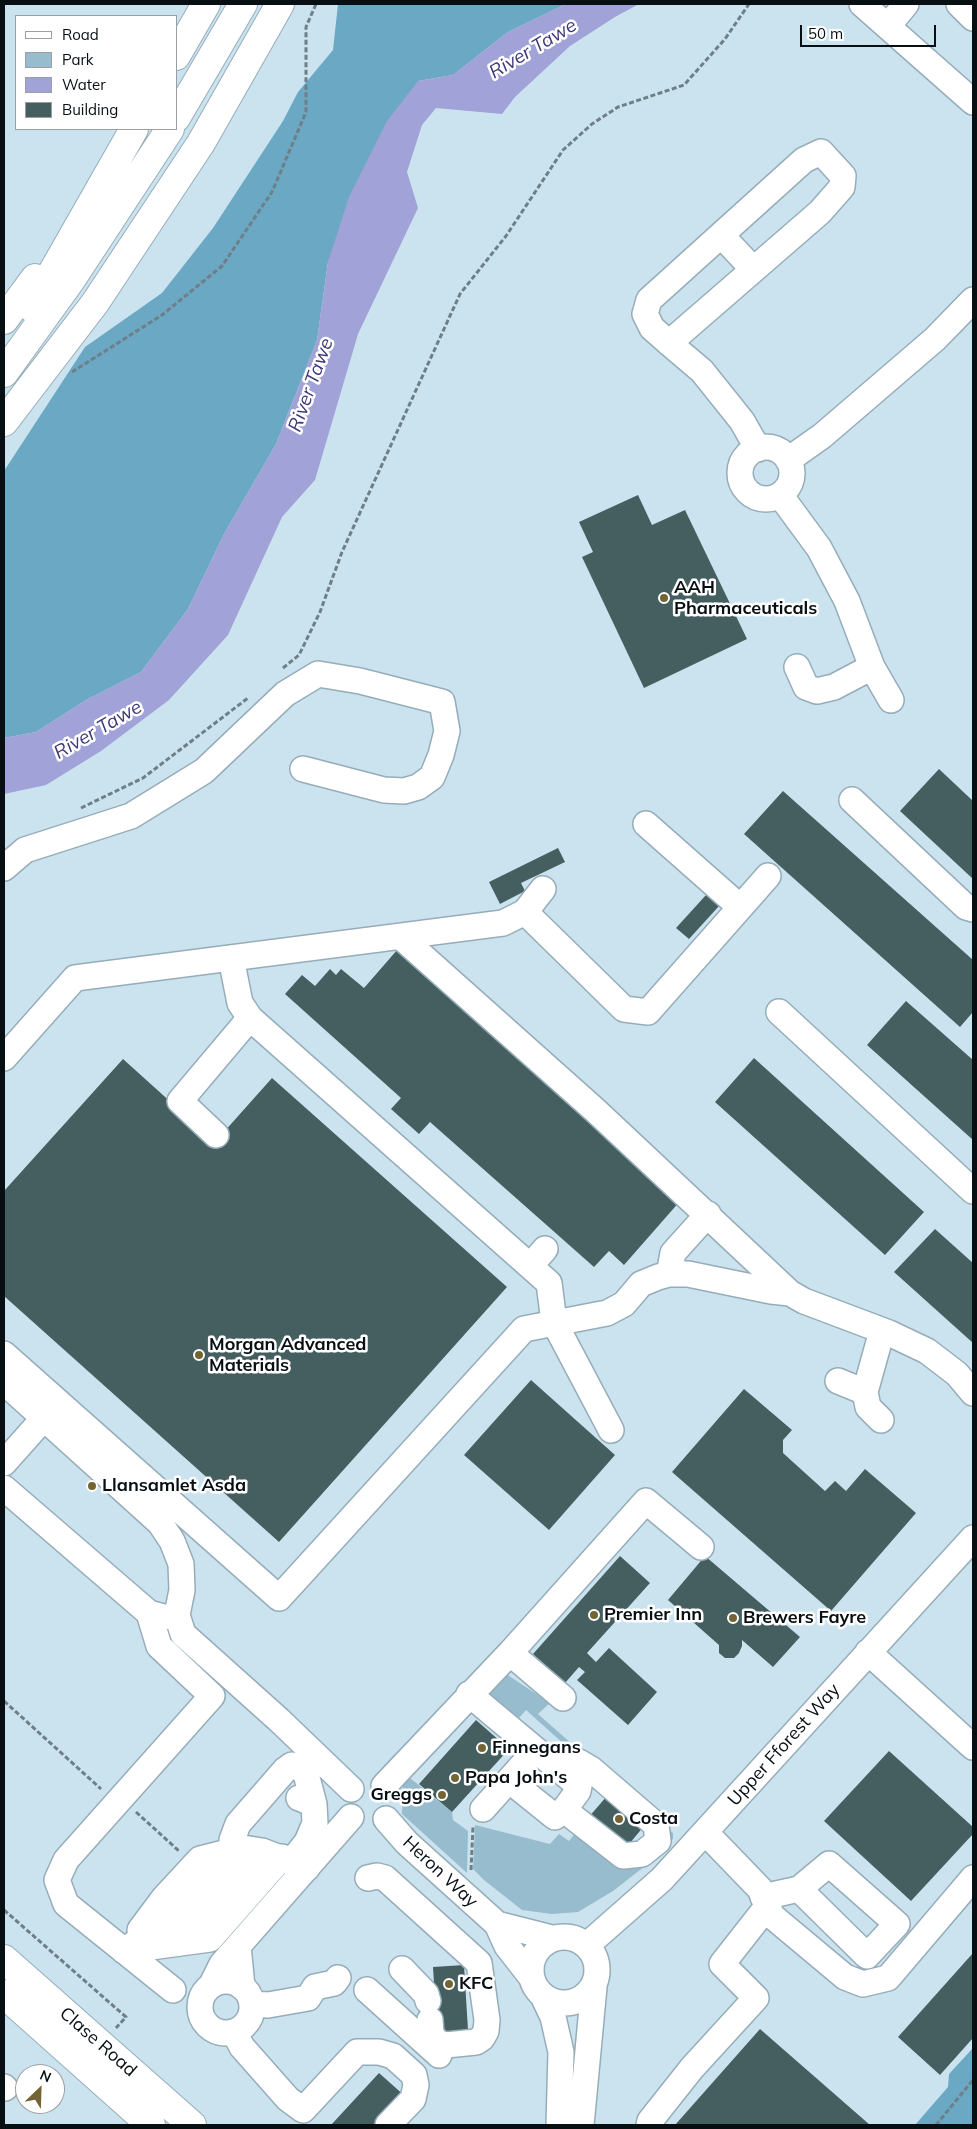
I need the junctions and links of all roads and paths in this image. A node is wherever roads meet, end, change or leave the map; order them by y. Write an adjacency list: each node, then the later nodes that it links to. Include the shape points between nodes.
1 (206, 4): 12 (main road)
2 (243, 4): 14 (main road)
3 (280, 4): 17 (main road)
4 (294, 4): 17 (main road)
5 (316, 4): 26 (path, via 306,27 306,112 266,200 222,266 162,315)
6 (749, 4): 33 (path, via 725,39 684,85 618,107 592,124 563,150 506,236 460,294 342,552 320,612 299,655)
7 (862, 4): 11 (street)
8 (906, 4): 11 (street)
9 (959, 4): 10 (street)
10 (973, 18)
11 (888, 26): 13 (street)
12 (178, 53)
13 (973, 102)
14 (178, 115)
15 (133, 130): 18 (main road)
16 (169, 130): 25 (main road, via 71,280)
17 (201, 143): 27 (main road, via 95,302)
18 (98, 192): 22 (main road); 24 (main road)
19 (722, 235): 20 (street); 20 (street, via 804,160 821,152 843,176 842,187 820,212); 23 (street, via 649,300 645,314 652,328)
20 (753, 269): 23 (street)
21 (973, 300): 29 (street, via 935,339 822,436)
22 (4, 320)
23 (669, 343): 28 (street, via 702,371 742,421)
24 (4, 358)
25 (4, 373)
26 (66, 376)
27 (4, 422)
28 (758, 449): 29 (street, via 775,449); 30 (street, via 744,459 740,468 742,485 755,497 763,499)
29 (788, 460): 30 (street, via 791,479)
30 (780, 495): 32 (street, via 819,548 847,601)
31 (797, 667): 32 (street, via 806,687 817,691 834,687)
32 (872, 667): 35 (street)
33 (276, 674)
34 (254, 692): 38 (path, via 143,778)
35 (890, 700)
36 (304, 769): 40 (street, via 384,790 404,791 418,787 432,777 442,755 447,731 442,702 318,674 285,694 204,771 131,816 25,850)
37 (852, 800): 44 (street, via 966,907)
38 (74, 810)
39 (646, 824): 43 (street)
40 (4, 868)
41 (768, 876): 43 (street)
42 (543, 889): 45 (street)
43 (740, 907): 45 (street, via 648,1012 624,1009)
44 (973, 909)
45 (525, 912): 46 (street, via 503,923)
46 (401, 937): 47 (street); 53 (street)
47 (231, 958): 49 (street, via 240,1003); 50 (street, via 75,978)
48 (778, 1012): 52 (street)
49 (250, 1018): 51 (street, via 180,1100); 56 (street, via 537,1258 549,1283)
50 (4, 1058)
51 (216, 1135)
52 (973, 1191)
53 (708, 1214): 54 (street, via 673,1253); 55 (street)
54 (669, 1274): 55 (street, via 688,1274); 56 (street, via 641,1284 624,1304 607,1313)
55 (790, 1293): 57 (street)
56 (554, 1322): 58 (street, via 524,1329 279,1598); 63 (street)
57 (882, 1331): 59 (street, via 868,1409); 61 (street, via 927,1351 957,1374)
58 (4, 1354)
59 (838, 1381)
60 (4, 1382): 62 (street)
61 (973, 1393)
62 (44, 1418): 64 (street); 69 (street, via 172,1540 181,1564)
63 (611, 1430)
64 (4, 1463)
65 (4, 1488): 68 (street)
66 (973, 1538): 71 (street, Upper Fforest Way)
67 (685, 1542): 70 (street, via 646,1501)
68 (149, 1613): 69 (street); 81 (street, via 159,1646 212,1696)
69 (179, 1622): 80 (street, via 183,1634 202,1653)
70 (510, 1652): 72 (street); 73 (street)
71 (868, 1652): 75 (street); 86 (street, Upper Fforest Way)
72 (469, 1694): 76 (street); 79 (street)
73 (563, 1698)
74 (4, 1701): 81 (path)
75 (973, 1747)
76 (536, 1750): 77 (street); 78 (street)
77 (556, 1765): 82 (street, via 579,1786); 82 (street, via 579,1762 591,1769 656,1825 658,1841 642,1854 622,1856)
78 (509, 1780): 82 (street, via 555,1817); 84 (street)
79 (384, 1786): 80 (street, via 370,1780); 85 (street, via 392,1798)
80 (351, 1789): 83 (street, via 346,1803)
81 (119, 1802): 89 (path, via 132,1808 184,1856); 100 (street, via 66,1860 57,1880 66,1904)
82 (564, 1810)
83 (351, 1817): 85 (street, via 364,1826); 88 (street)
84 (478, 1818): 90 (path)
85 (386, 1819): 96 (street, Heron Way, via 407,1843)
86 (704, 1832): 94 (street, via 760,1889); 98 (street, Upper Fforest Way, via 662,1879)
87 (236, 1850): 88 (street, via 242,1848); 88 (street, via 232,1840 238,1824 292,1765 306,1774 306,1801 315,1823 307,1842); 89 (street); 100 (street, via 180,1911)
88 (280, 1855): 99 (street); 100 (street, via 210,1939)
89 (200, 1859): 100 (street, via 164,1898)
90 (471, 1870)
91 (368, 1878): 102 (street, via 385,1878 479,1963 487,2020 482,2038 476,2042 446,2045 437,2042 431,2034 426,1994)
92 (973, 1878): 94 (street, via 888,1978 863,1984 845,1976 772,1916)
93 (799, 1889): 94 (street)
94 (765, 1903): 122 (street, via 722,1964 756,1998 692,2068)
95 (4, 1910): 111 (path)
96 (497, 1924): 97 (street, Heron Way); 104 (street, Heron Way, via 507,1946)
97 (552, 1938): 98 (street, via 571,1937); 104 (street, via 537,1950 533,1959)
98 (587, 1945): 105 (street, via 598,1965)
99 (238, 1946): 106 (street, via 222,1964); 110 (street)
100 (124, 1951): 107 (street)
101 (4, 1959): 118 (main road, Clase Road)
102 (402, 1969)
103 (338, 1978): 110 (street, via 334,1983 315,1987 308,1998 268,2005)
104 (538, 1987): 105 (street, via 554,2002 565,2003 586,1996); 120 (street, via 553,2017 561,2052)
105 (594, 1987): 121 (street)
106 (208, 1989): 107 (street, via 200,1997); 110 (street, via 226,1982); 112 (street, via 201,2000)
107 (173, 1990): 112 (street)
108 (367, 1990): 114 (street)
109 (4, 1994): 117 (main road, Clase Road)
110 (247, 1995): 113 (street, via 252,2011 246,2024)
111 (126, 2017)
112 (202, 2017): 113 (street, via 212,2029)
113 (234, 2032): 116 (street, via 242,2047)
114 (439, 2055)
115 (973, 2080): 123 (path)
116 (303, 2118): 119 (street, via 357,2052 379,2052 393,2056 414,2075 416,2085 413,2099)
117 (151, 2125)
118 (192, 2125)
119 (388, 2125)
120 (558, 2125)
121 (581, 2125)
122 (649, 2125)
123 (936, 2125)

